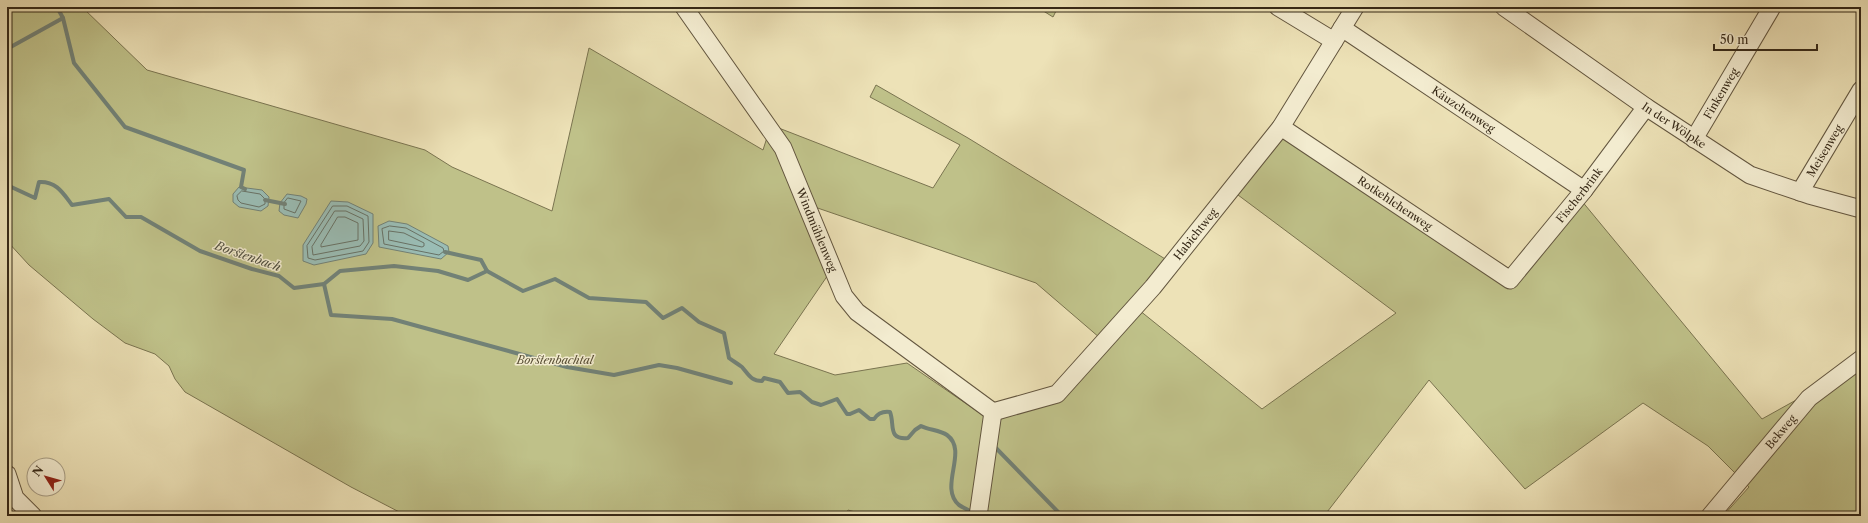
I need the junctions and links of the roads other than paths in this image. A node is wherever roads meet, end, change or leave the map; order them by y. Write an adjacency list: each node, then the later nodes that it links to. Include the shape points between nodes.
1 (684, 7): 16 (street, Windmühlenweg, via 783,148 844,296 857,312)
2 (1278, 7): 6 (street, Käuzchenweg)
3 (1355, 7): 6 (street, Habichtweg)
4 (1504, 7): 8 (street, In der Wölpke)
5 (1772, 7): 10 (street, Finkenweg)
6 (1338, 35): 9 (street, Habichtweg); 11 (street, Käuzchenweg)
7 (1861, 90): 12 (street, Meisenweg)
8 (1646, 107): 10 (street, In der Wölpke); 11 (street, Fischerbrink)
9 (1281, 127): 14 (street, Rotkehlchenweg); 16 (street, Habichtweg, via 1154,287 1057,394)
10 (1694, 139): 12 (street, In der Wölpke, via 1750,175)
11 (1584, 190): 14 (street, Fischerbrink)
12 (1800, 192): 13 (street, In der Wölpke)
13 (1861, 209)
14 (1510, 280)
15 (1861, 359): 20 (street, Bekweg, via 1809,398)
16 (993, 412): 19 (street)
17 (7, 474): 18 (street, via 15,498)
18 (34, 516)
19 (978, 516)
20 (1710, 516)

